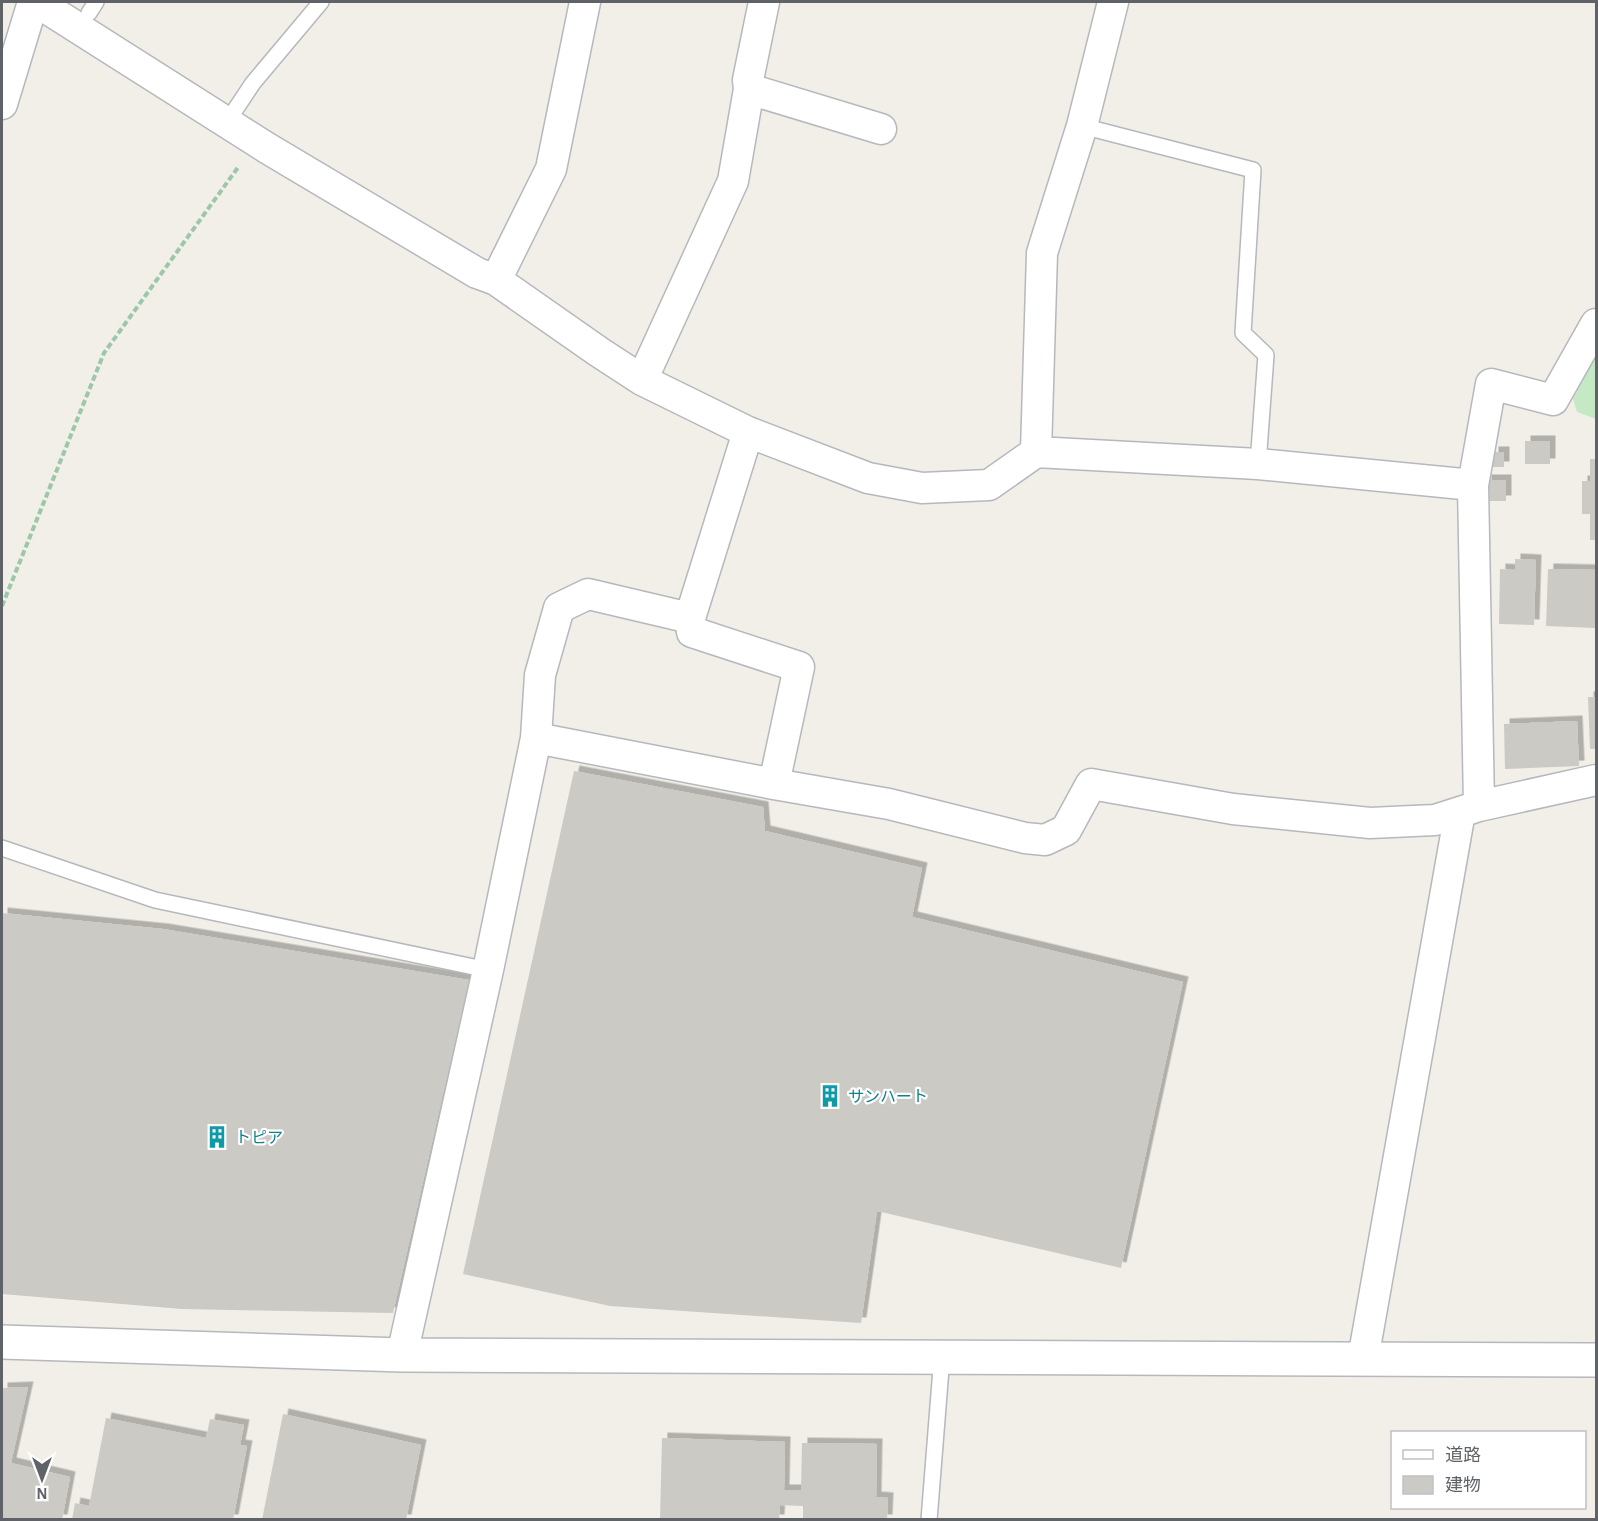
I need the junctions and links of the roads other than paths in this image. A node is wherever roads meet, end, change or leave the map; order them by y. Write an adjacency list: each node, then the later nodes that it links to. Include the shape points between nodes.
1 (35, 2): 7 (street); 8 (street)
2 (321, 2): 8 (lane, via 253,83)
3 (585, 2): 11 (street, via 551,169)
4 (764, 2): 6 (street)
5 (1113, 2): 9 (street)
6 (749, 89): 10 (street); 13 (street, via 733,181)
7 (2, 104)
8 (227, 122): 11 (street, via 477,273)
9 (1082, 126): 15 (street, via 1042,253); 16 (lane, via 1253,170 1243,333 1266,355)
10 (881, 129)
11 (496, 280): 13 (street)
12 (1596, 324): 17 (street, via 1553,400 1491,384)
13 (642, 380): 14 (street)
14 (748, 432): 15 (street, via 868,478 922,488 988,484); 18 (street)
15 (1036, 452): 16 (street)
16 (1258, 464): 17 (street)
17 (1473, 485): 22 (street)
18 (690, 618): 19 (street, via 588,594 559,608 540,675); 21 (street, via 692,632 799,667)
19 (536, 738): 21 (street); 24 (street)
20 (1596, 780): 22 (street)
21 (774, 784): 22 (street, via 889,804 1046,840 1065,830 1091,784 1233,809 1370,823 1435,820)
22 (1469, 809): 28 (street)
23 (2, 848): 24 (lane, via 155,900)
24 (488, 970): 26 (street)
25 (2, 1342): 26 (street)
26 (402, 1355): 27 (street)
27 (942, 1356): 28 (street); 30 (lane)
28 (1363, 1359): 29 (street)
29 (1596, 1360)
30 (929, 1520)

